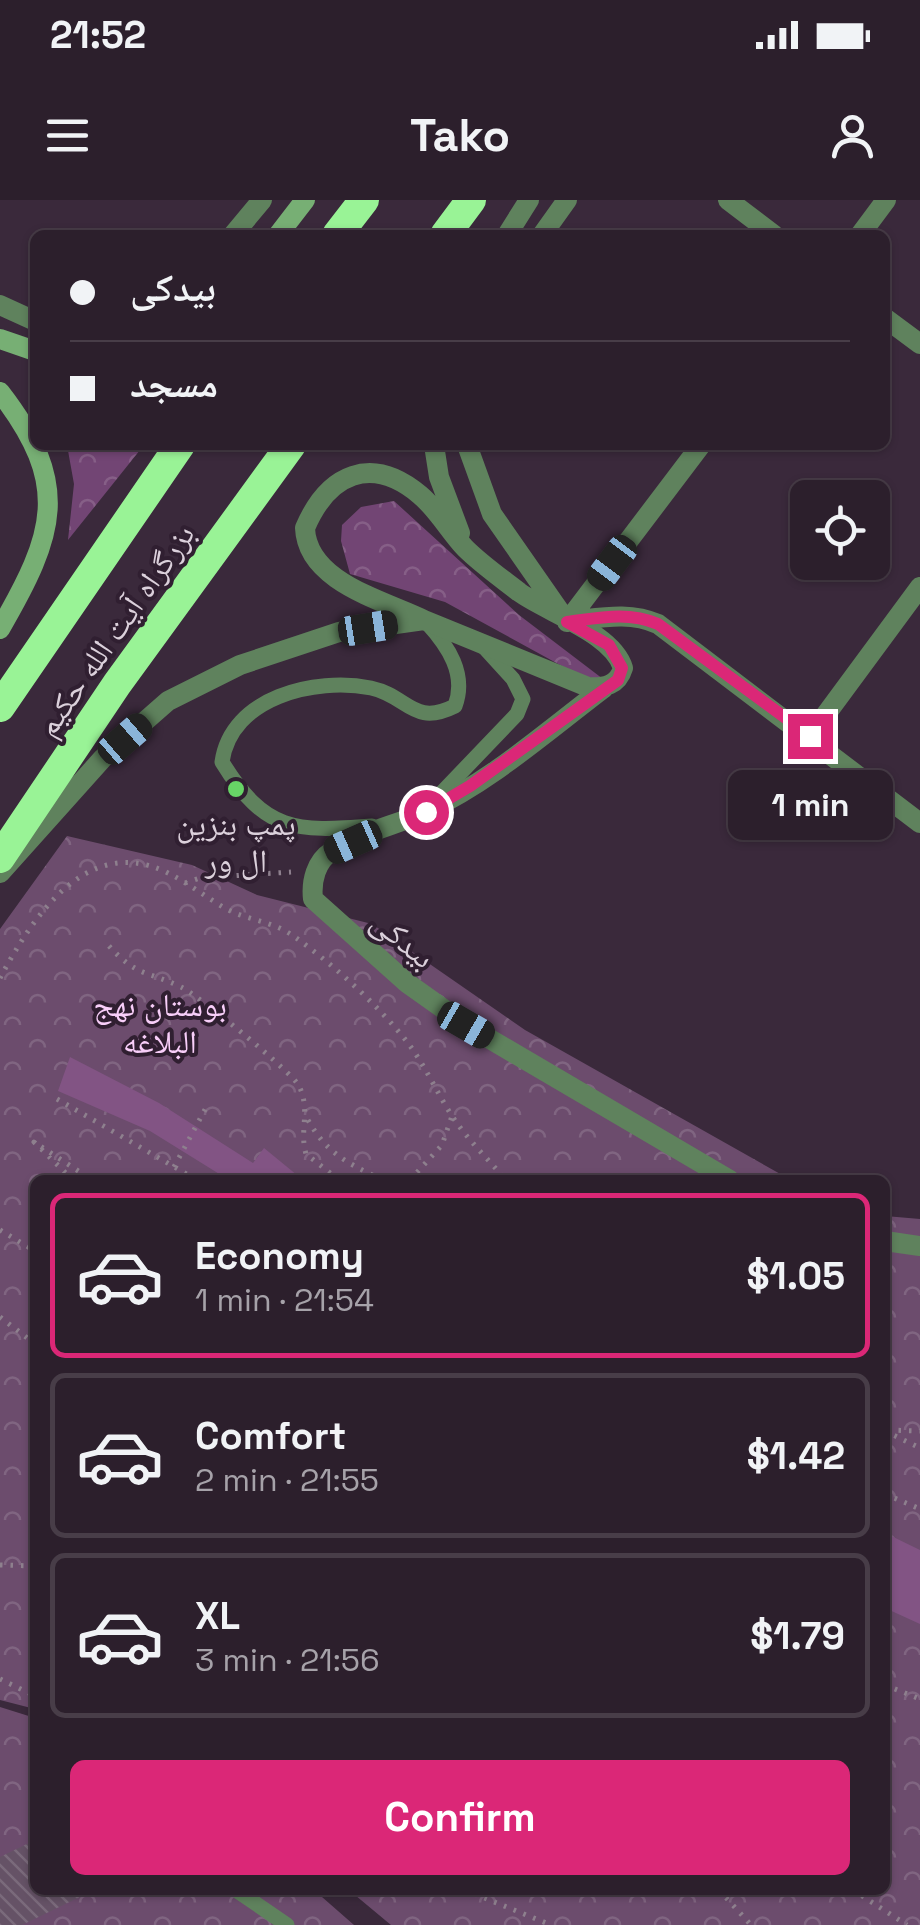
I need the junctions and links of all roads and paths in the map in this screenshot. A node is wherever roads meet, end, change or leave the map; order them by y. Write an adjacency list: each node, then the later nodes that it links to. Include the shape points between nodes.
1 (262, 200): 9 (street)
2 (305, 200): 10 (main road)
3 (364, 200): 11 (highway)
4 (470, 200): 12 (highway)
5 (529, 200): 13 (street)
6 (568, 200): 14 (street)
7 (728, 200): 15 (street)
8 (886, 200): 16 (street)
9 (237, 230)
10 (282, 230)
11 (341, 230)
12 (449, 230)
13 (510, 230)
14 (546, 230)
15 (767, 230)
16 (864, 230)
17 (0, 305): 18 (street)
18 (30, 320)
19 (890, 322): 21 (street)
20 (0, 339): 22 (main road)
21 (920, 344)
22 (30, 349)
23 (0, 392): 24 (main road)
24 (30, 438)
25 (37, 450): 35 (main road, via 47,479 43,548)
26 (177, 450): 38 (highway, بزرگراه آیت الله حکیم)
27 (287, 450): 43 (highway, بزرگراه آیت الله حکیم)
28 (435, 450): 31 (street)
29 (469, 450): 34 (street, via 492,514)
30 (697, 450): 34 (street)
31 (466, 548): 33 (street, via 422,496 389,477 351,474 335,482 312,511 305,540 322,568); 34 (street)
32 (920, 587): 39 (street)
33 (424, 620): 36 (street); 42 (lane, via 454,662 462,688 455,706 422,715 374,688 288,690 243,720 224,743 222,762 232,780 273,821 315,828); 45 (street, via 340,632 240,665 168,701 103,758)
34 (567, 622): 37 (street, via 599,637 621,660 618,680); 39 (street, via 616,616 658,624)
35 (0, 628)
36 (479, 642): 37 (street); 40 (lane, via 524,699)
37 (604, 688): 40 (street)
38 (0, 707)
39 (810, 736): 41 (street)
40 (423, 813): 42 (street)
41 (920, 822)
42 (382, 826): 44 (street, via 331,852)
43 (0, 858)
44 (317, 871): 46 (path); 61 (street, بیدکی, via 316,905 406,983)
45 (0, 873)
46 (186, 883): 48 (path, via 144,865 110,862 86,870 66,885); 51 (path, via 228,911 262,918 292,935 366,998 429,1073)
47 (109, 946): 52 (path, via 138,974 200,999 291,1072)
48 (0, 978)
49 (57, 1099): 53 (path)
50 (208, 1104): 53 (path)
51 (452, 1116): 59 (path, via 442,1145); 60 (path)
52 (306, 1118): 57 (path, via 306,1154); 58 (path, via 331,1153)
53 (175, 1166): 56 (path)
54 (68, 1175): 55 (path, via 34,1142)
55 (84, 1175)
56 (189, 1175)
57 (333, 1175)
58 (373, 1175)
59 (415, 1175)
60 (502, 1175)
61 (721, 1175)
62 (0, 1230): 65 (path)
63 (890, 1242): 64 (street)
64 (920, 1246)
65 (30, 1248)
66 (0, 1317): 67 (path)
67 (30, 1340)
68 (890, 1430): 69 (path)
69 (920, 1432)
70 (890, 1433): 71 (path)
71 (920, 1448)
72 (890, 1496): 73 (path)
73 (920, 1509)
74 (0, 1564): 75 (path)
75 (30, 1566)
76 (0, 1678): 78 (path)
77 (890, 1687): 79 (path)
78 (30, 1693)
79 (920, 1700)
80 (243, 1895): 84 (lane)
81 (477, 1895): 85 (path)
82 (723, 1895): 86 (path)
83 (861, 1895): 87 (path)
84 (288, 1925)
85 (551, 1925)
86 (750, 1925)
87 (907, 1925)

